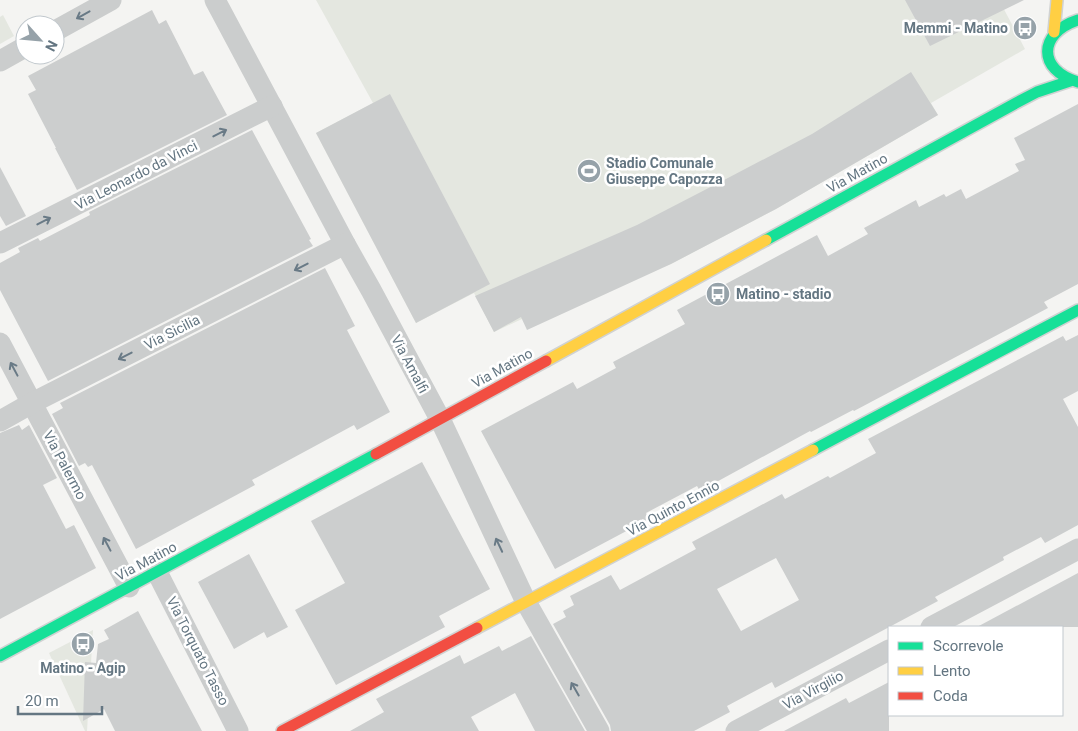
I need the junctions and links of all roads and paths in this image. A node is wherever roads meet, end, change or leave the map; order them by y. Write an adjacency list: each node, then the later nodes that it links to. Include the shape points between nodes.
1 (111, 0): 5 (street, one-way to 5)
2 (1057, 0): 6 (street, Via Matino)
3 (220, 2): 12 (street, Via Amalfi)
4 (1078, 20): 6 (street, via 1070,21)
5 (65, 25)
6 (1054, 32): 7 (street, Via Matino)
7 (1048, 51): 10 (street, via 1054,70); 11 (street, Via Matino, via 1038,75)
8 (15, 53): 9 (street)
9 (0, 61)
10 (1074, 82): 11 (street, Via Matino, via 1037,92)
11 (1016, 103): 18 (street, Via Matino)
12 (272, 106): 13 (street, Via Leonardo da Vinci, one-way to 12); 14 (street, Via Amalfi)
13 (0, 243)
14 (344, 244): 17 (street, Via Sicilia, one-way to 17); 18 (street, Via Amalfi)
15 (1078, 310): 23 (street, Via Quinto Ennio)
16 (0, 343): 17 (street, Via Palermo, one-way to 16)
17 (32, 403): 19 (street, Via Sicilia); 22 (street, Via Palermo, one-way to 17)
18 (440, 419): 21 (street, Via Matino); 23 (street, Via Amalfi, one-way to 18)
19 (0, 421)
20 (1078, 550): 24 (street)
21 (157, 572): 22 (street, Via Matino); 27 (street, Via Torquato Tasso)
22 (129, 587): 26 (street, Via Matino)
23 (526, 602): 28 (street, Via Quinto Ennio); 29 (street, Via Amalfi, one-way to 23)
24 (933, 626)
25 (888, 651): 30 (street, Via Virgilio)
26 (0, 656)
27 (238, 731)
28 (282, 731)
29 (599, 731)
30 (736, 731)

